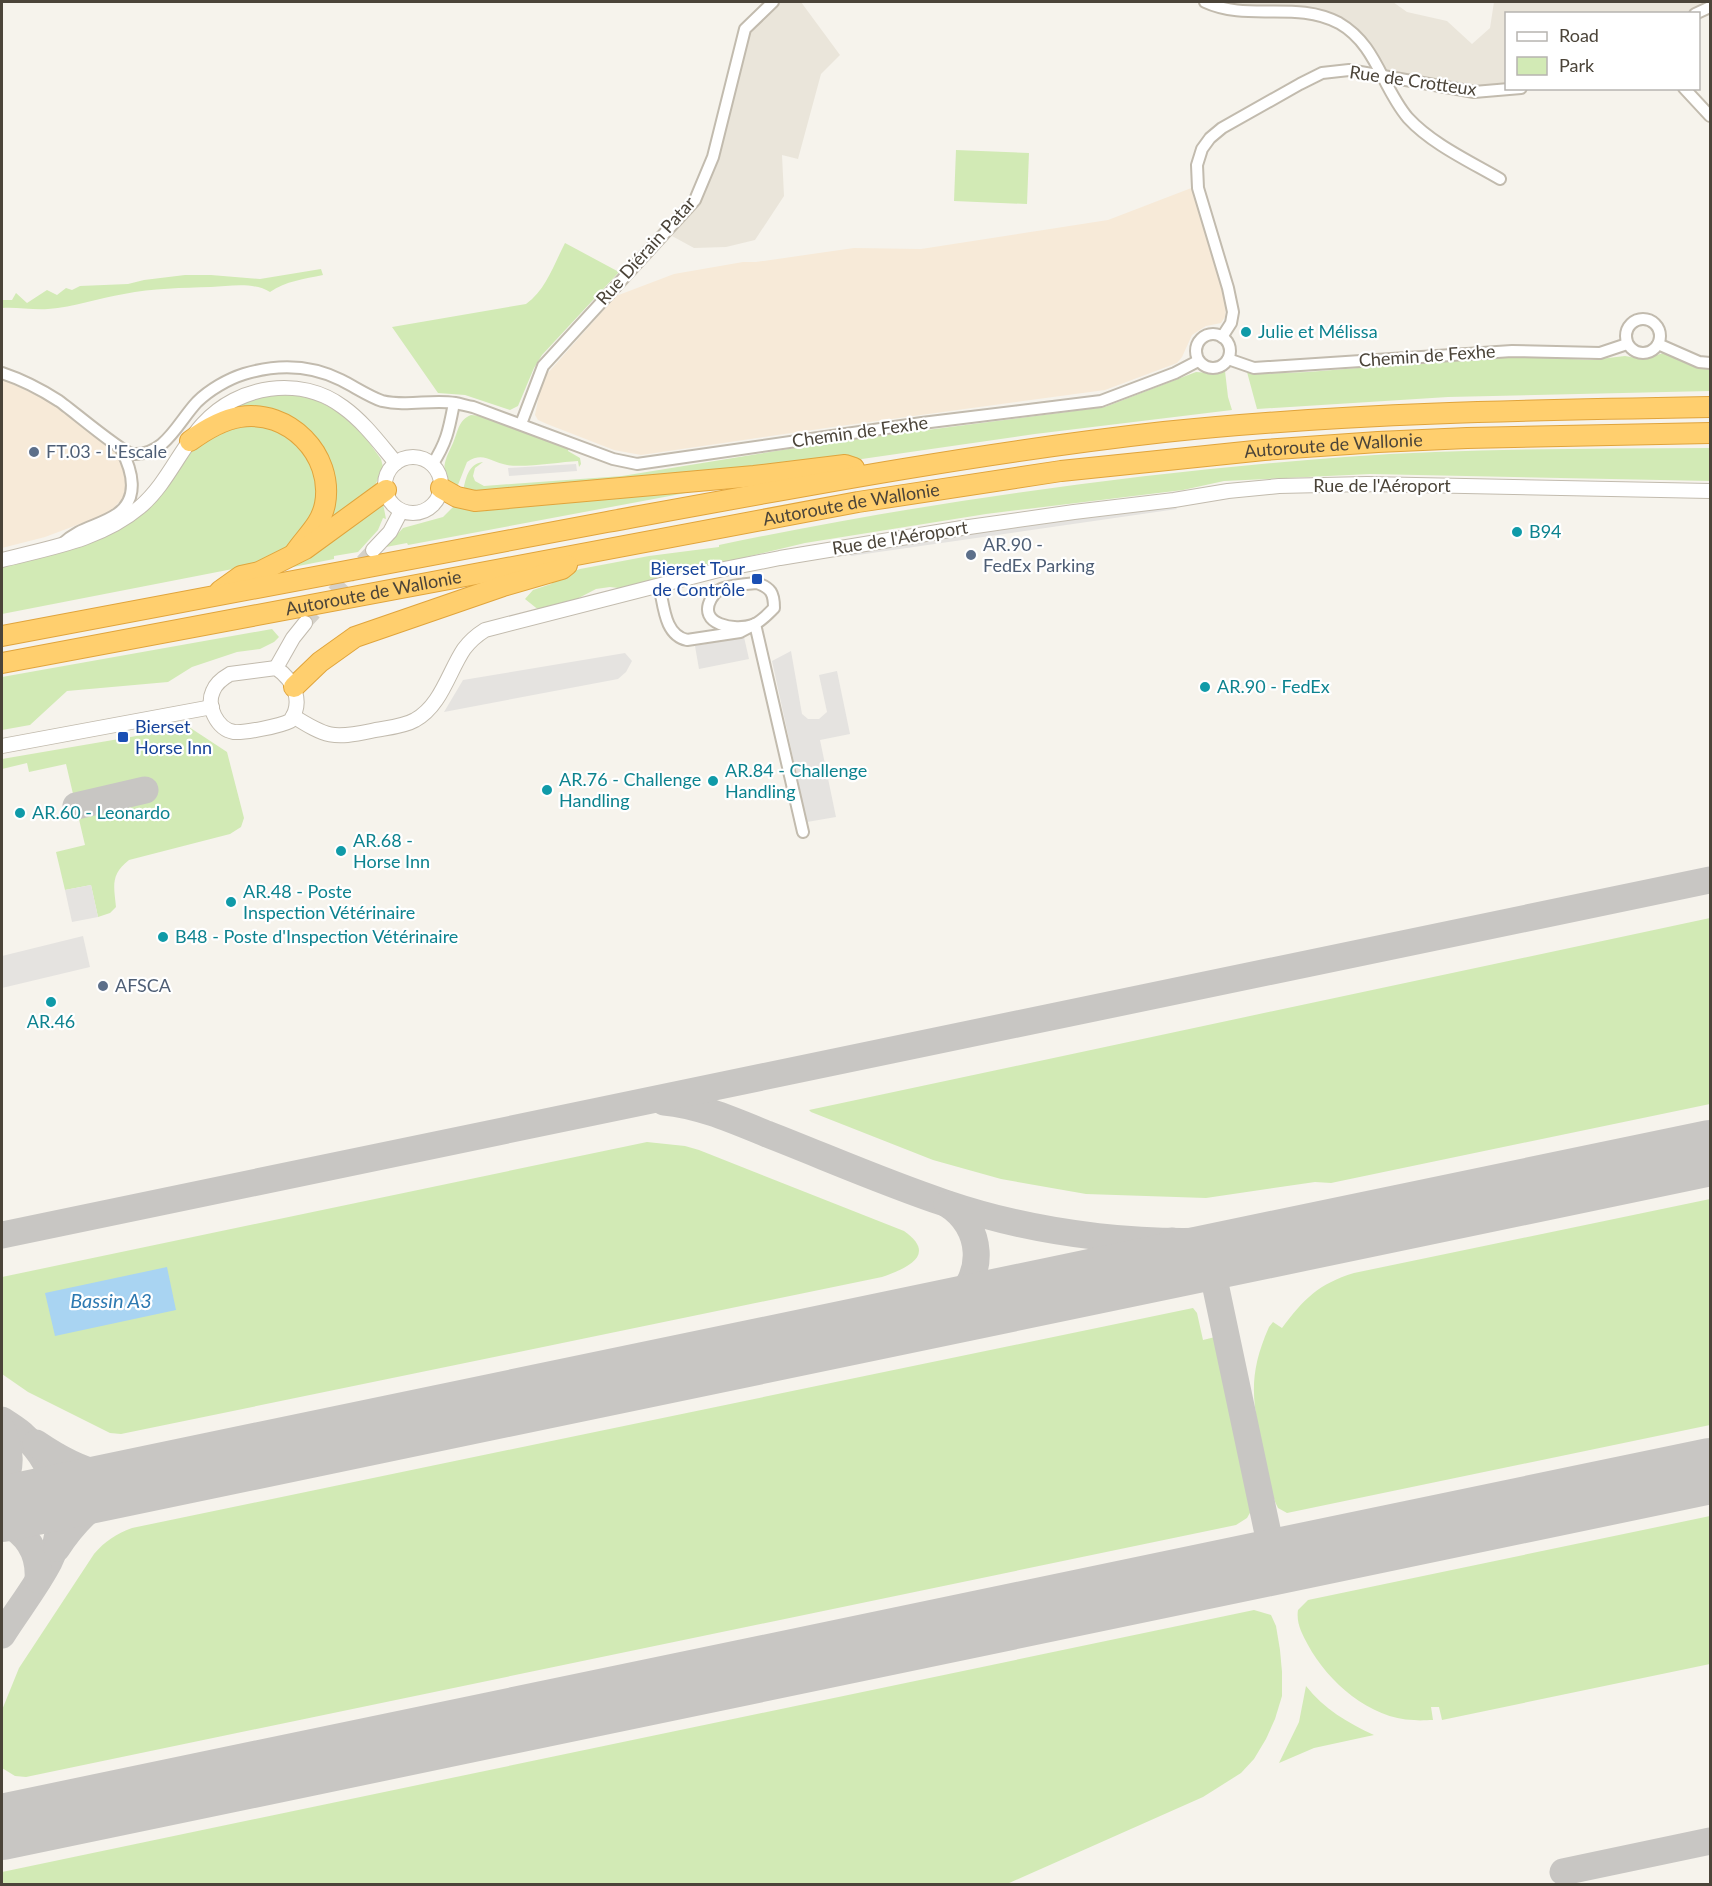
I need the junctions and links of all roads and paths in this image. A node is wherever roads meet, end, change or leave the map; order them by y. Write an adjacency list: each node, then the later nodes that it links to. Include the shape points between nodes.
1 (773, 2): 17 (street, Rue Diérain Patar, via 745,29 713,157 695,200 543,366)
2 (1205, 2): 3 (street, via 1229,9 1299,9 1323,15 1361,39)
3 (1382, 75): 4 (street, Rue de Crotteux, via 1474,92); 7 (street, via 1415,124 1445,147); 8 (street, Rue de Crotteux, via 1341,70 1313,77 1222,128 1202,149 1197,165 1198,188 1233,312)
4 (1505, 89)
5 (1686, 90): 6 (street)
6 (1710, 116)
7 (1500, 179)
8 (1222, 338): 11 (street, via 1229,347); 12 (street, via 1203,337 1196,348)
9 (1627, 344): 10 (street, Chemin de Fexhe, via 1643,353); 10 (street, via 1630,324 1643,319 1655,324 1660,337); 11 (street, Chemin de Fexhe, via 1600,353 1512,351 1254,368)
10 (1658, 344): 13 (street)
11 (1228, 359): 12 (street, Chemin de Fexhe, via 1214,368)
12 (1198, 361): 17 (street, Chemin de Fexhe, via 1101,401 637,464 613,459)
13 (1710, 363)
14 (2, 373): 20 (street, via 57,399)
15 (454, 403): 17 (street, Chemin de Fexhe); 20 (street, Chemin de Fexhe, via 405,404 381,400 325,372 272,367 218,386 199,400 156,449 131,454); 22 (street, via 448,436)
16 (1710, 407): 23 (highway, Autoroute de Wallonie, via 1467,411 1266,422 1062,444)
17 (521, 424)
18 (1710, 433): 31 (highway, Autoroute de Wallonie, via 1378,442 1061,471 858,502)
19 (190, 441): 21 (street, via 210,417 235,399 253,392 287,388 310,391 344,408); 28 (street, via 140,507 108,528); 30 (highway, via 229,419 251,416 280,421 301,435 324,471 325,504 319,523)
20 (121, 449): 28 (street, via 132,477 128,499 119,513 74,533)
21 (396, 463): 22 (street, via 414,458); 25 (street, via 387,475)
22 (432, 465): 24 (street)
23 (871, 473): 24 (highway, via 845,465 475,501); 34 (highway, Autoroute de Wallonie)
24 (441, 488): 27 (street, via 427,510)
25 (386, 490): 27 (street); 30 (highway)
26 (1710, 491): 33 (street, Rue de l'Aéroport, via 1367,484 1264,487 1063,513 808,553)
27 (401, 511): 29 (street, via 390,532)
28 (60, 546): 32 (street)
29 (373, 550)
30 (294, 554): 34 (highway, via 259,572 241,576)
31 (579, 554): 38 (highway, Autoroute de Wallonie); 40 (highway, via 562,569 355,637)
32 (2, 560)
33 (659, 585): 36 (street, via 669,625 681,639 740,632); 42 (street, Rue de l'Aéroport, via 485,630 464,649 435,699 415,721 341,736 326,735)
34 (212, 596): 37 (highway, Autoroute de Wallonie)
35 (305, 623): 39 (street)
36 (755, 624): 36 (street, via 722,626 710,618 709,603 720,590 758,583 769,588 774,608); 44 (street)
37 (2, 636)
38 (2, 663)
39 (276, 668): 40 (street); 41 (street, via 230,674 213,691)
40 (294, 687): 42 (street, via 297,696)
41 (212, 707): 42 (street, via 219,723 234,732 285,724); 43 (street)
42 (293, 716)
43 (2, 746)
44 (803, 832)

